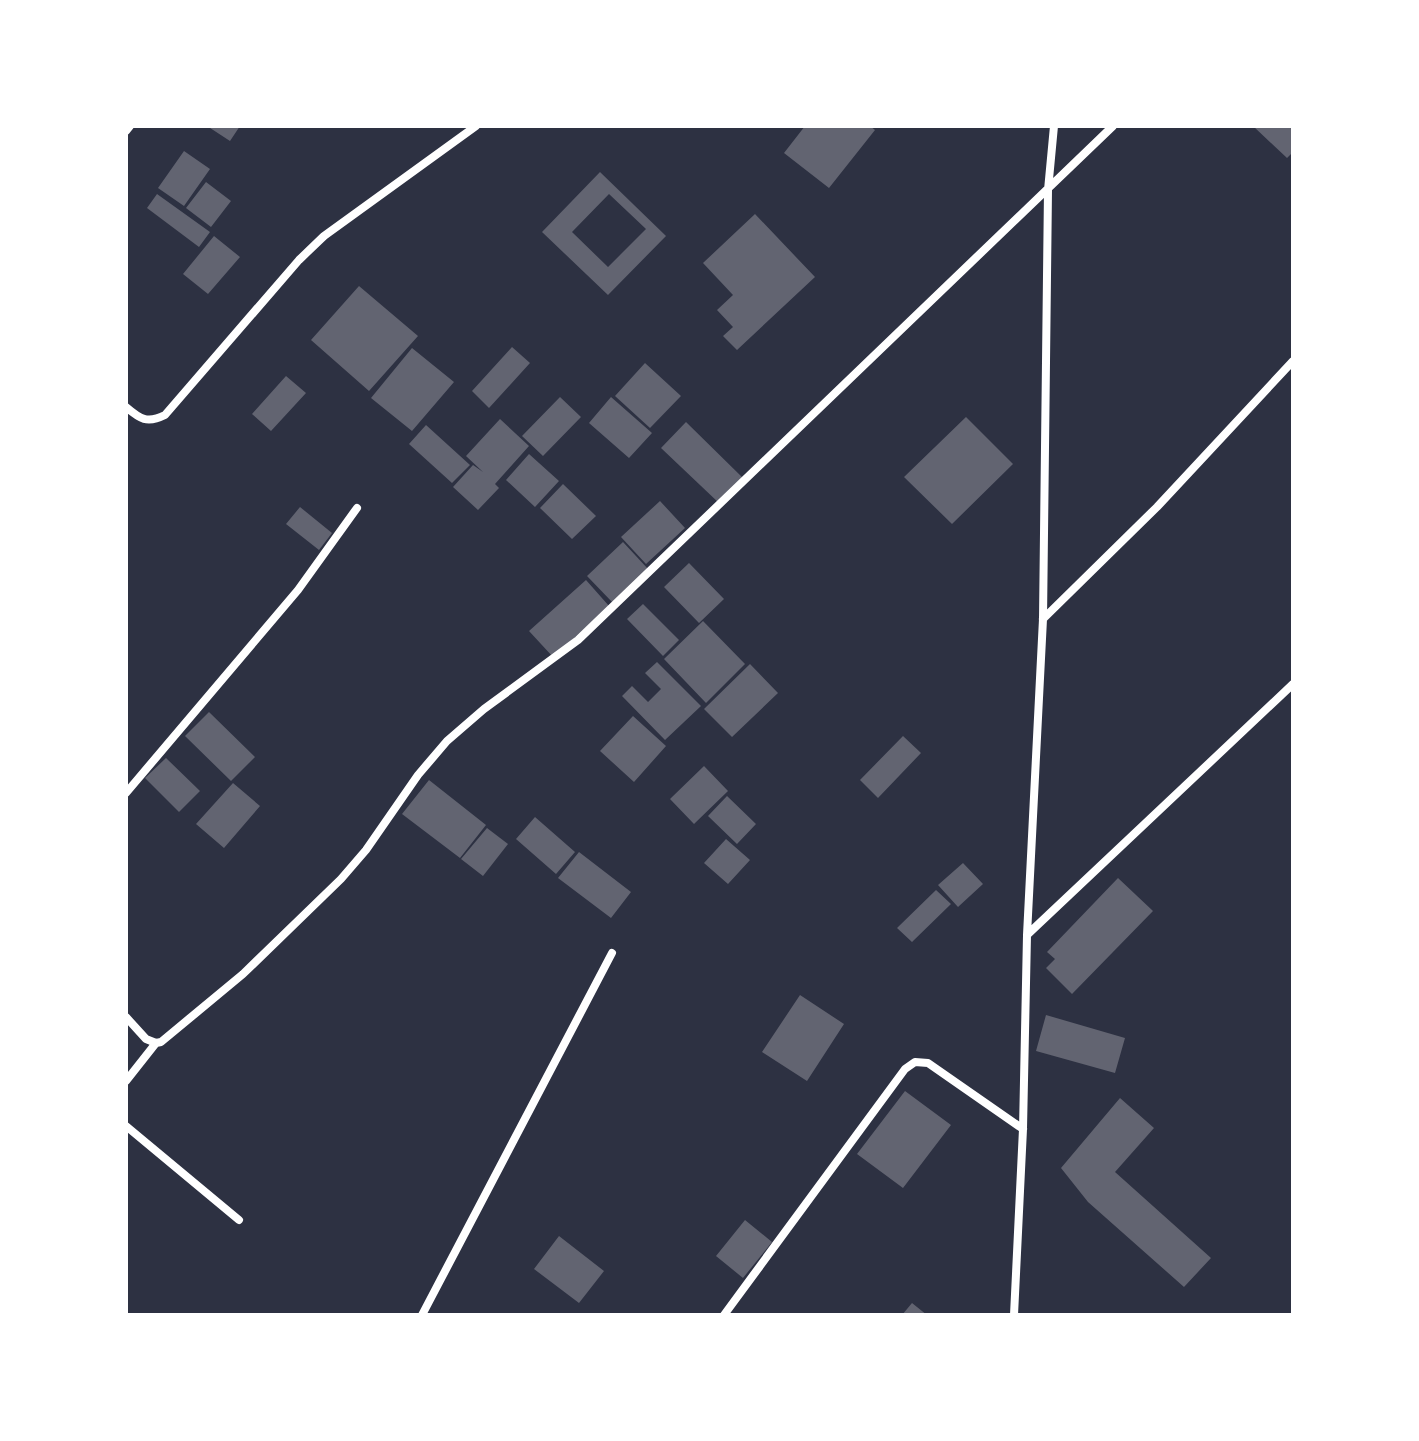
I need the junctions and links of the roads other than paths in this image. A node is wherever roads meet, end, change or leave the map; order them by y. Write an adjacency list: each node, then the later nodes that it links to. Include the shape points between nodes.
1 (130, 126): 5 (street)
2 (476, 126): 8 (street, via 324,236 165,415 142,420)
3 (1054, 126): 6 (street)
4 (1113, 126): 6 (street)
5 (126, 131)
6 (1048, 190): 10 (street); 16 (street, via 578,640 447,741 341,879 243,974)
7 (1293, 361): 10 (street)
8 (126, 407)
9 (357, 508): 12 (street, via 298,590)
10 (1043, 619): 13 (street)
11 (1293, 684): 13 (street)
12 (126, 793)
13 (1027, 935): 19 (street)
14 (612, 953): 21 (street)
15 (126, 1017): 16 (street)
16 (156, 1043): 17 (street)
17 (126, 1081)
18 (126, 1126): 20 (street)
19 (1023, 1129): 22 (street, via 928,1063 915,1062); 23 (street)
20 (239, 1220)
21 (422, 1315)
22 (724, 1315)
23 (1014, 1315)

